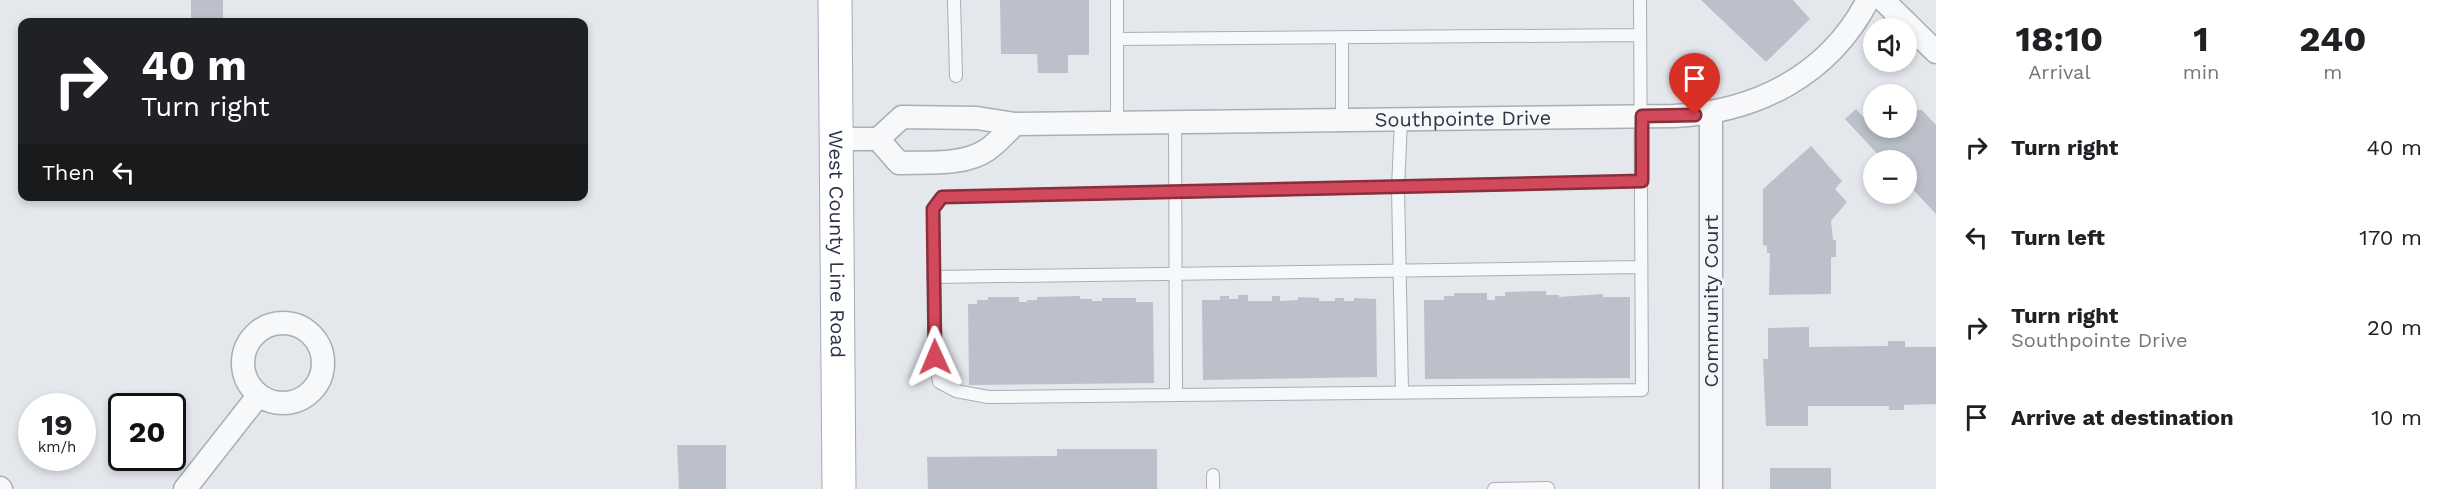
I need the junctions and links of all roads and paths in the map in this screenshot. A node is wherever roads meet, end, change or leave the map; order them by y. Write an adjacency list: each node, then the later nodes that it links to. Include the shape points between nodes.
1 (835, 0): 19 (main road, West County Line Road)
2 (954, 0): 11 (lane)
3 (1118, 0): 9 (lane)
4 (1640, 0): 7 (lane)
5 (1868, 0): 12 (street, Southpointe Drive, via 1853,26 1814,67 1773,93)
6 (1884, 0): 10 (street)
7 (1640, 35): 8 (lane); 13 (lane)
8 (1342, 37): 9 (lane); 14 (lane)
9 (1117, 39): 17 (lane)
10 (1936, 52)
11 (956, 76)
12 (1712, 113): 13 (street, Southpointe Drive); 37 (street, Community Court)
13 (1642, 116): 15 (street, Southpointe Drive); 21 (lane)
14 (1342, 120): 15 (street, Southpointe Drive); 16 (street, Southpointe Drive)
15 (1401, 120): 22 (lane)
16 (1175, 122): 17 (street, Southpointe Drive); 23 (lane)
17 (1117, 123): 18 (street, Southpointe Drive)
18 (1015, 124): 20 (street, Southpointe Drive, via 977,118 902,117); 20 (street, via 987,150 953,161 899,163)
19 (836, 140): 20 (street); 34 (main road, West County Line Road)
20 (878, 140)
21 (1642, 181): 22 (lane); 24 (lane)
22 (1398, 188): 23 (lane); 26 (lane)
23 (1176, 191): 25 (lane); 27 (lane, via 942,197 933,209)
24 (1641, 267): 26 (lane); 28 (lane, via 1642,390)
25 (1175, 272): 26 (lane); 27 (lane); 29 (lane)
26 (1399, 272): 28 (lane)
27 (933, 277): 29 (lane, via 939,382 956,391 988,397)
28 (1402, 391): 29 (lane)
29 (1176, 394)
30 (258, 396): 33 (street)
31 (1213, 475): 35 (lane)
32 (1548, 488): 36 (lane)
33 (185, 489)
34 (839, 489)
35 (1213, 489)
36 (1494, 489)
37 (1711, 489)

